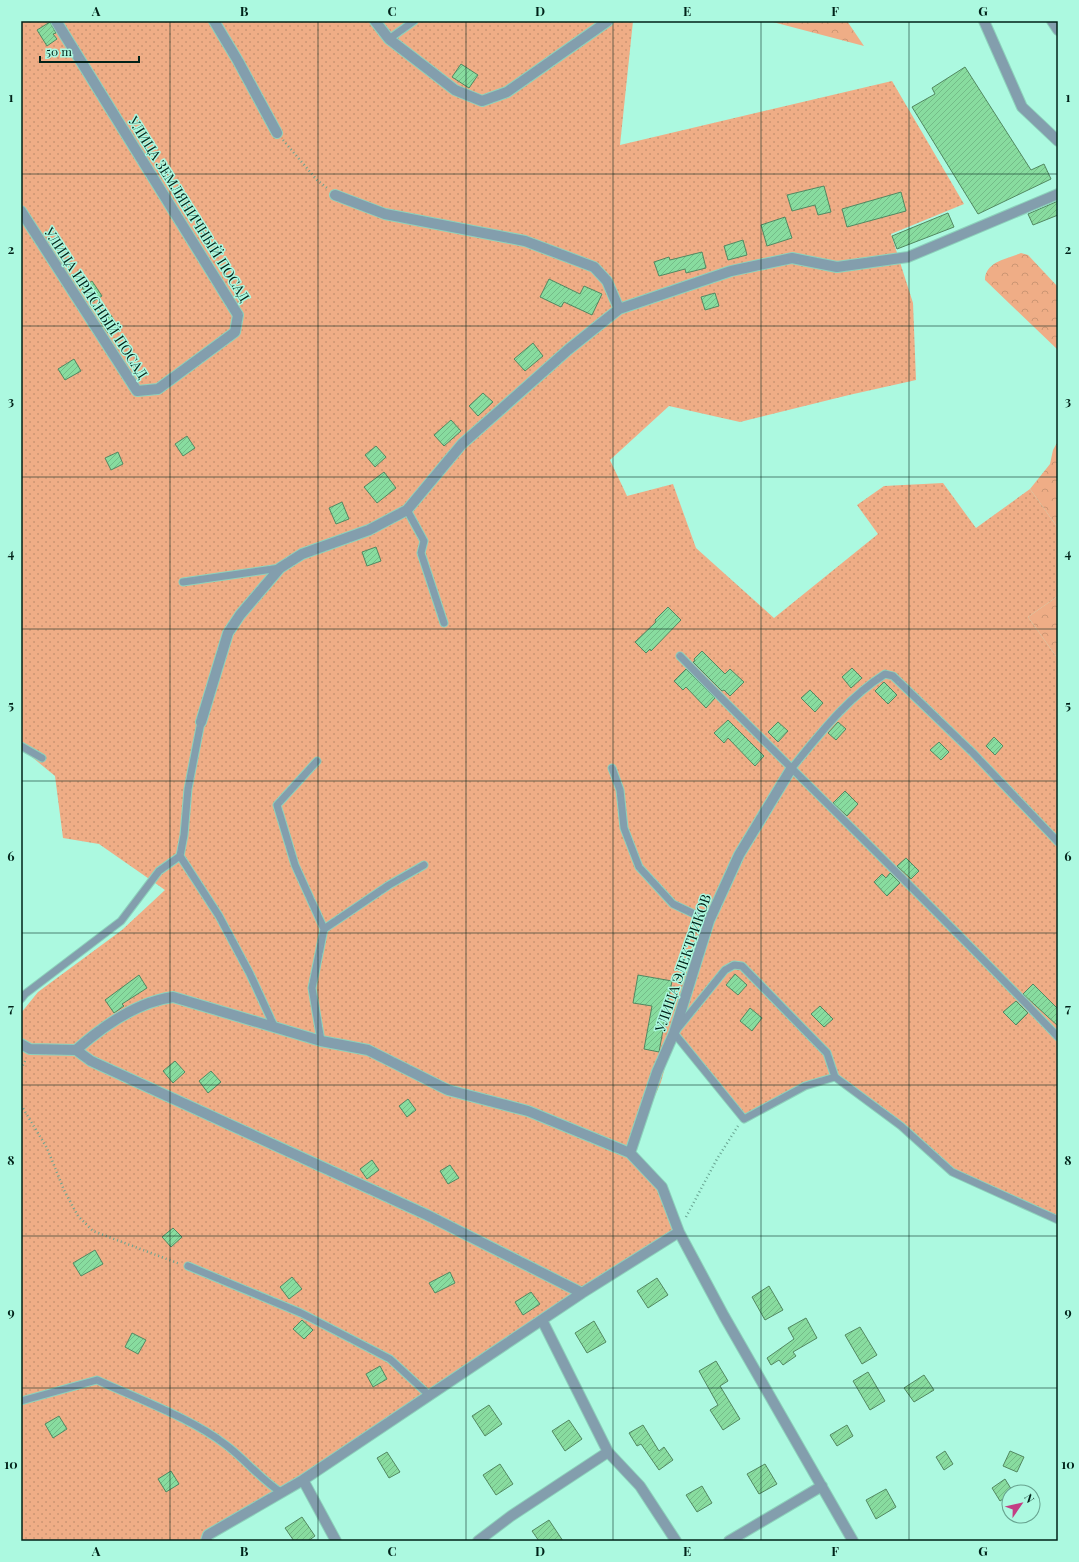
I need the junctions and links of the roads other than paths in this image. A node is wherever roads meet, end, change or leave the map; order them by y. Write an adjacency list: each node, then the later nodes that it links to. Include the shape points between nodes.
1 (56, 21): 16 (street, УЛИЦА ЗЕМЛЯНИЧНЫЙ ПОСАД, via 238,315 235,332)
2 (214, 21): 10 (street)
3 (375, 21): 9 (street)
4 (414, 21): 9 (lane)
5 (608, 21): 9 (street, via 507,92 482,101 456,90)
6 (984, 21): 11 (street, via 1022,107)
7 (1052, 21): 8 (street)
8 (1058, 30)
9 (389, 39)
10 (277, 133)
11 (1058, 141)
12 (1058, 194): 15 (street, via 908,257 837,267 792,258 731,271)
13 (335, 195): 15 (street, via 385,214 525,241 594,268 607,281)
14 (21, 211): 16 (street, УЛИЦА ИРИСНЫЙ ПОСАД, via 137,392)
15 (619, 308): 17 (street, via 462,444)
16 (158, 389)
17 (406, 510): 18 (street, via 370,530 302,554); 20 (lane, via 424,541 421,553)
18 (280, 568): 19 (lane); 22 (street, via 228,633)
19 (183, 582)
20 (444, 623)
21 (680, 656): 27 (lane)
22 (201, 722): 29 (lane, via 188,789)
23 (21, 746): 24 (lane)
24 (42, 758)
25 (317, 761): 32 (lane, via 277,805 295,865)
26 (612, 768): 31 (lane, via 620,790 624,828 639,866 672,904)
27 (791, 769): 28 (lane, via 832,719 870,684 886,674 893,676 973,753); 31 (street, УЛИЦА ЭЛЕКТРИКОВ, via 739,855); 36 (lane, via 871,845)
28 (1058, 842)
29 (180, 856): 33 (lane, via 159,871 121,921); 34 (lane, via 219,916)
30 (424, 865): 32 (lane)
31 (709, 922): 35 (street, УЛИЦА ЭЛЕКТРИКОВ)
32 (324, 928): 37 (lane, via 312,988)
33 (21, 999)
34 (274, 1026): 37 (street); 39 (street, via 173,997 144,1004 95,1033)
35 (674, 1034): 40 (lane, via 744,1119 805,1086); 40 (lane, via 725,970 734,965 742,966 827,1053); 41 (street, УЛИЦА ЭЛЕКТРИКОВ, via 657,1072)
36 (1058, 1036)
37 (321, 1041): 41 (street, via 368,1050 448,1090 528,1111)
38 (21, 1044): 39 (street, via 30,1049)
39 (76, 1050): 45 (street, via 91,1061 427,1215)
40 (835, 1077): 42 (lane, via 901,1126 952,1172)
41 (630, 1153): 43 (street, via 662,1187)
42 (1058, 1220)
43 (679, 1232): 45 (street); 51 (street)
44 (188, 1266): 47 (lane, via 301,1313 390,1359)
45 (582, 1293): 46 (street)
46 (542, 1320): 47 (street); 49 (street)
47 (430, 1396): 50 (street)
48 (21, 1401): 52 (lane, via 97,1380 186,1422 225,1445)
49 (608, 1452): 55 (street); 56 (street, via 640,1486)
50 (303, 1480): 52 (street); 54 (street)
51 (822, 1486): 57 (street); 58 (street)
52 (282, 1493): 53 (street, via 208,1535)
53 (206, 1541)
54 (336, 1541)
55 (478, 1541)
56 (676, 1541)
57 (729, 1541)
58 (853, 1541)

